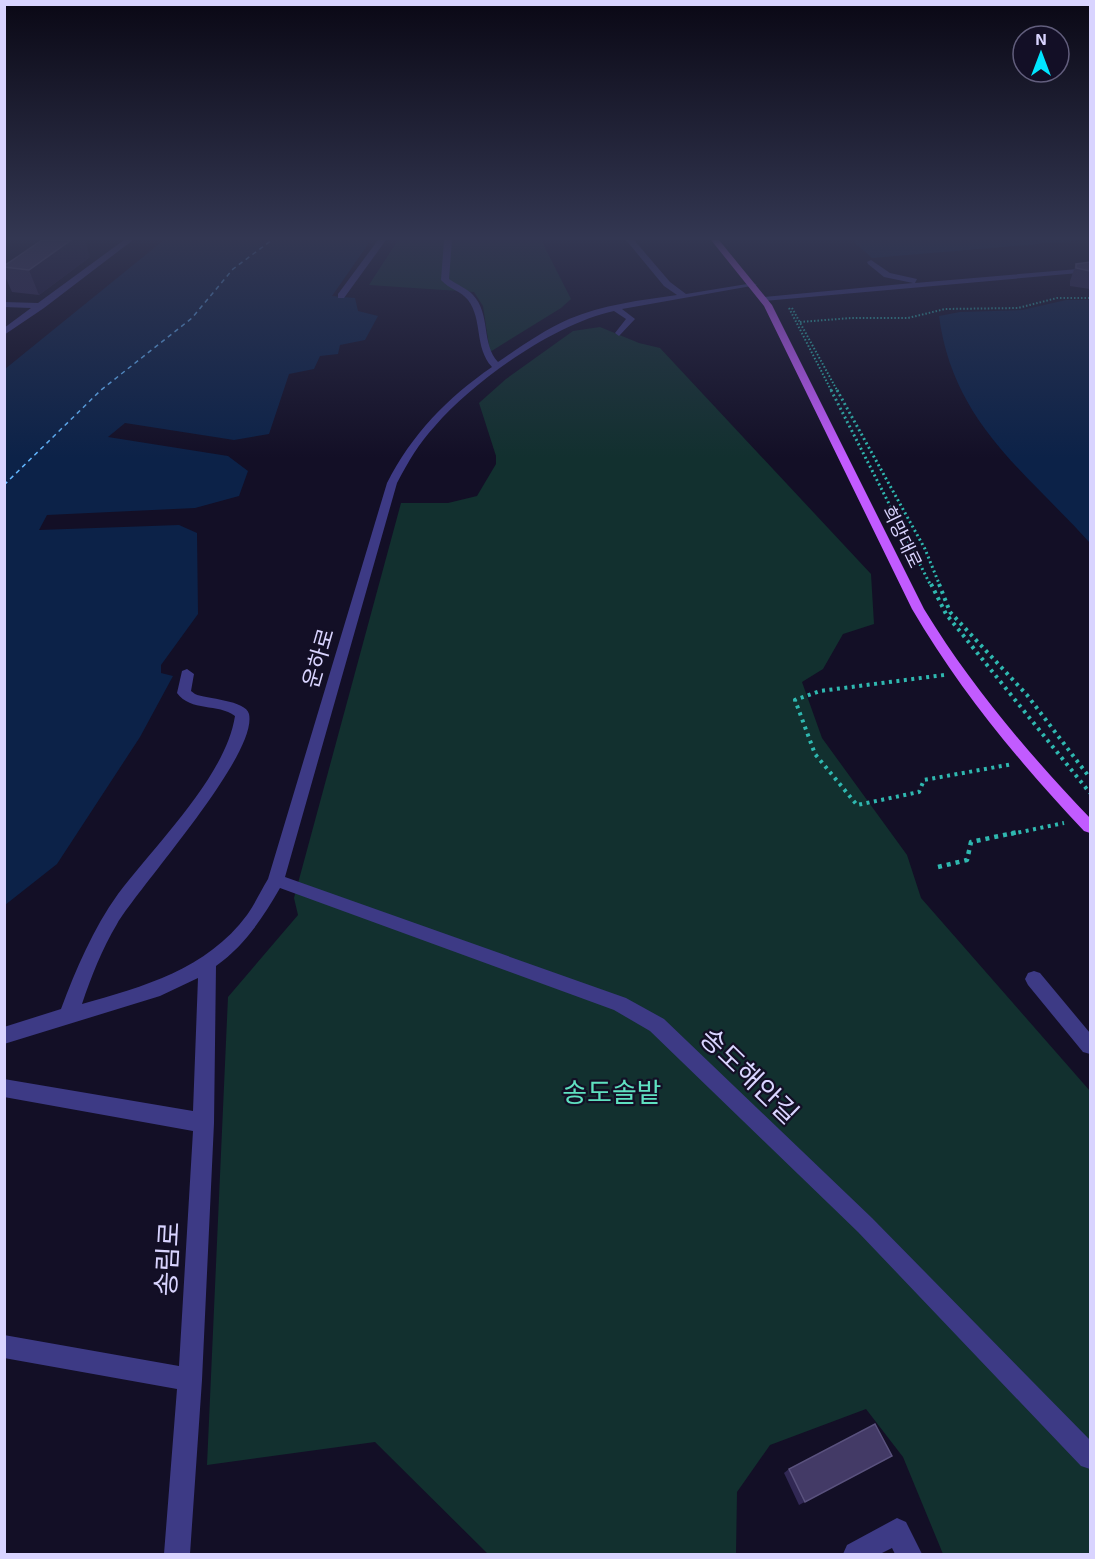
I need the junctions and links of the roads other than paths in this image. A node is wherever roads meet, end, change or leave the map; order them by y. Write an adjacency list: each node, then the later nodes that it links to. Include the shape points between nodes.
1 (31, 313): 6 (street)
2 (477, 313): 8 (street, via 486,357)
3 (598, 313): 8 (street, 운하로, via 559,327)
4 (622, 313): 7 (street, via 631,319)
5 (771, 313): 10 (main road, 희망대로, via 918,609 957,673 1029,762)
6 (4, 332)
7 (620, 333)
8 (497, 367): 11 (street, 운하로, via 433,420 409,450 392,483)
9 (187, 674): 14 (street, via 184,693 195,700 237,709 242,714 242,730 219,774 111,918)
10 (1086, 823)
11 (276, 880): 12 (street, 운하로, via 253,921); 21 (street, 송도해안길, via 641,1013 671,1037 865,1225)
12 (207, 966): 14 (street, 운하로, via 172,985); 18 (street, 송림로)
13 (1034, 979): 16 (street)
14 (68, 1016): 15 (street, 운하로)
15 (4, 1036)
16 (1090, 1046)
17 (4, 1088): 18 (street)
18 (204, 1123): 20 (street, 송림로)
19 (4, 1346): 20 (street)
20 (190, 1380): 22 (street, 송림로)
21 (1090, 1456)
22 (177, 1554)
23 (856, 1554): 24 (street, via 897,1531)
24 (909, 1554)

